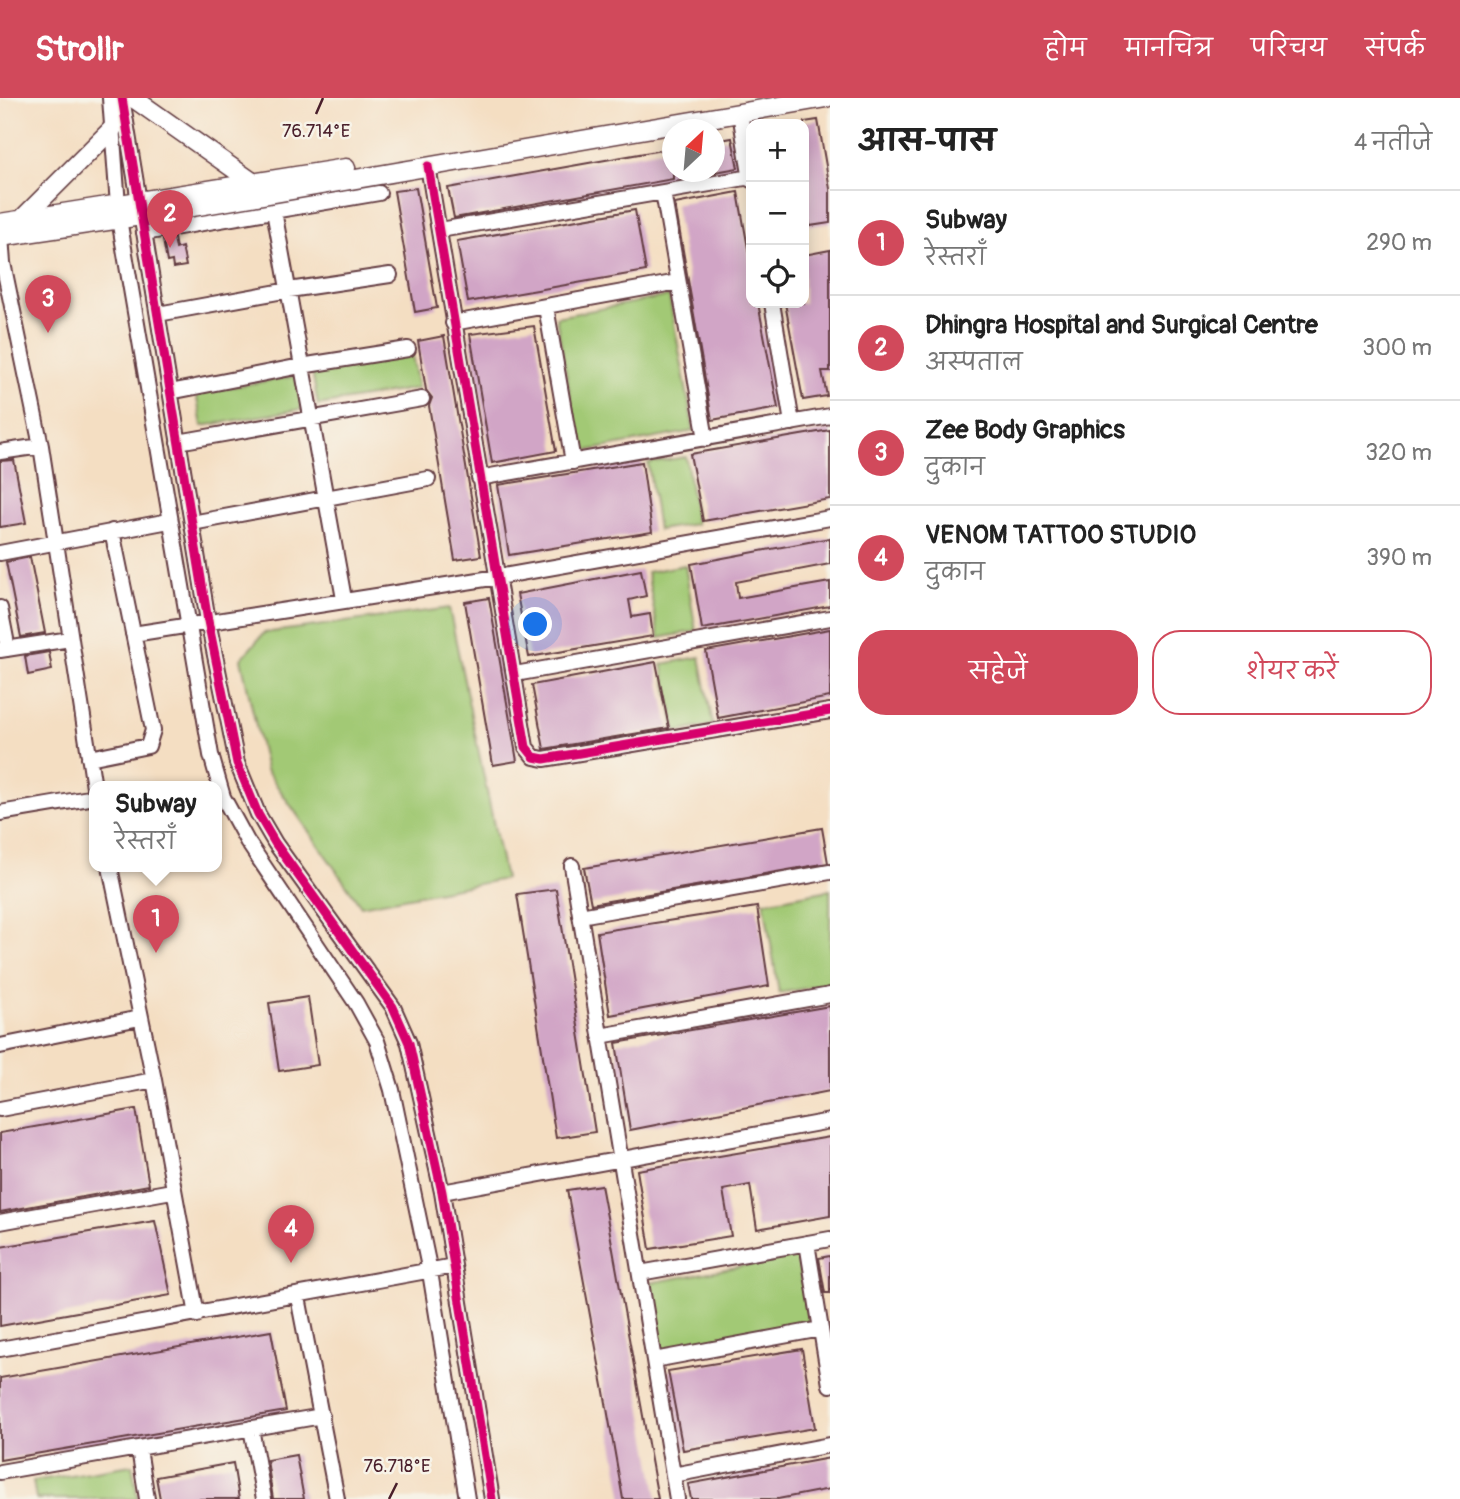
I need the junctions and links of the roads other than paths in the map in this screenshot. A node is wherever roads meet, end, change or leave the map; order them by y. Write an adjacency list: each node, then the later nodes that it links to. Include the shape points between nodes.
1 (110, 98): 7 (street)
2 (122, 98): 16 (street)
3 (133, 98): 11 (main road)
4 (764, 98): 11 (main road)
5 (826, 98): 6 (main road)
6 (740, 113): 8 (street); 9 (main road)
7 (113, 128): 15 (street); 17 (main road)
8 (746, 149)
9 (428, 166): 16 (main road); 18 (street)
10 (746, 180): 12 (street)
11 (254, 183): 16 (main road)
12 (663, 192): 18 (street); 21 (street)
13 (379, 194): 14 (street)
14 (275, 211): 16 (street); 22 (street)
15 (118, 212): 16 (main road); 17 (main road); 19 (main road); 43 (street)
16 (141, 217): 25 (street)
17 (22, 219): 19 (main road)
18 (440, 230): 26 (street)
19 (0, 232): 36 (street)
20 (390, 275): 22 (street)
21 (678, 282): 23 (street); 34 (street)
22 (289, 289): 25 (street); 28 (street)
23 (546, 307): 26 (street); 38 (street)
24 (773, 308): 33 (street)
25 (158, 314): 29 (street)
26 (453, 323): 39 (street)
27 (408, 349): 28 (street)
28 (301, 366): 29 (street); 32 (street)
29 (170, 392): 35 (street)
30 (422, 399): 32 (street)
31 (830, 416): 33 (street)
32 (311, 418): 35 (street); 41 (street)
33 (792, 423): 34 (street)
34 (706, 439): 38 (street)
35 (178, 442): 44 (street)
36 (41, 446): 37 (street); 46 (street)
37 (0, 452)
38 (573, 462): 39 (street)
39 (479, 478): 48 (street)
40 (428, 479): 41 (street)
41 (326, 496): 44 (street); 49 (street)
42 (830, 518): 48 (street)
43 (169, 521): 45 (street); 53 (street)
44 (192, 523): 52 (street)
45 (112, 531): 46 (street); 54 (street)
46 (55, 543): 47 (street); 55 (street)
47 (0, 553)
48 (498, 576): 49 (street); 57 (street)
49 (344, 598): 52 (street)
50 (0, 608): 56 (street)
51 (830, 618): 57 (street)
52 (208, 621): 53 (street); 78 (street, via 237,763 258,814 402,1024)
53 (188, 624): 54 (street); 61 (street)
54 (133, 634): 59 (street, via 153,730 148,746)
55 (70, 639): 56 (street); 59 (street)
56 (4, 650)
57 (515, 674): 58 (street, via 526,747 534,757 544,759)
58 (830, 711)
59 (89, 758): 60 (street)
60 (93, 781)
61 (218, 781)
62 (222, 794): 83 (street, via 273,884 377,1041 392,1090)
63 (89, 796): 64 (street)
64 (0, 813)
65 (572, 866): 68 (street)
66 (111, 872): 70 (street)
67 (830, 872): 68 (street)
68 (580, 916): 71 (street)
69 (830, 995): 71 (street)
70 (140, 1018): 72 (street); 73 (street)
71 (600, 1036): 76 (street)
72 (0, 1045)
73 (154, 1080): 74 (street); 77 (street)
74 (0, 1109)
75 (830, 1121): 76 (street)
76 (621, 1159): 78 (street); 84 (street)
77 (172, 1191): 79 (street); 86 (street)
78 (442, 1192): 82 (street)
79 (0, 1222)
80 (830, 1239): 81 (street)
81 (807, 1243): 84 (street); 87 (street)
82 (454, 1266): 83 (street); 101 (street)
83 (430, 1272): 85 (street); 100 (street)
84 (640, 1273): 89 (street)
85 (298, 1297): 86 (street); 91 (street)
86 (197, 1315): 88 (street)
87 (821, 1329): 89 (street); 90 (street)
88 (0, 1349)
89 (654, 1360): 96 (street)
90 (830, 1385)
91 (322, 1416): 92 (street); 99 (street)
92 (251, 1429): 94 (street); 98 (street)
93 (830, 1445): 96 (street)
94 (139, 1449): 95 (street); 97 (street)
95 (0, 1472)
96 (673, 1475): 102 (street)
97 (147, 1499)
98 (264, 1499)
99 (337, 1499)
100 (467, 1499)
101 (492, 1499)
102 (677, 1499)

